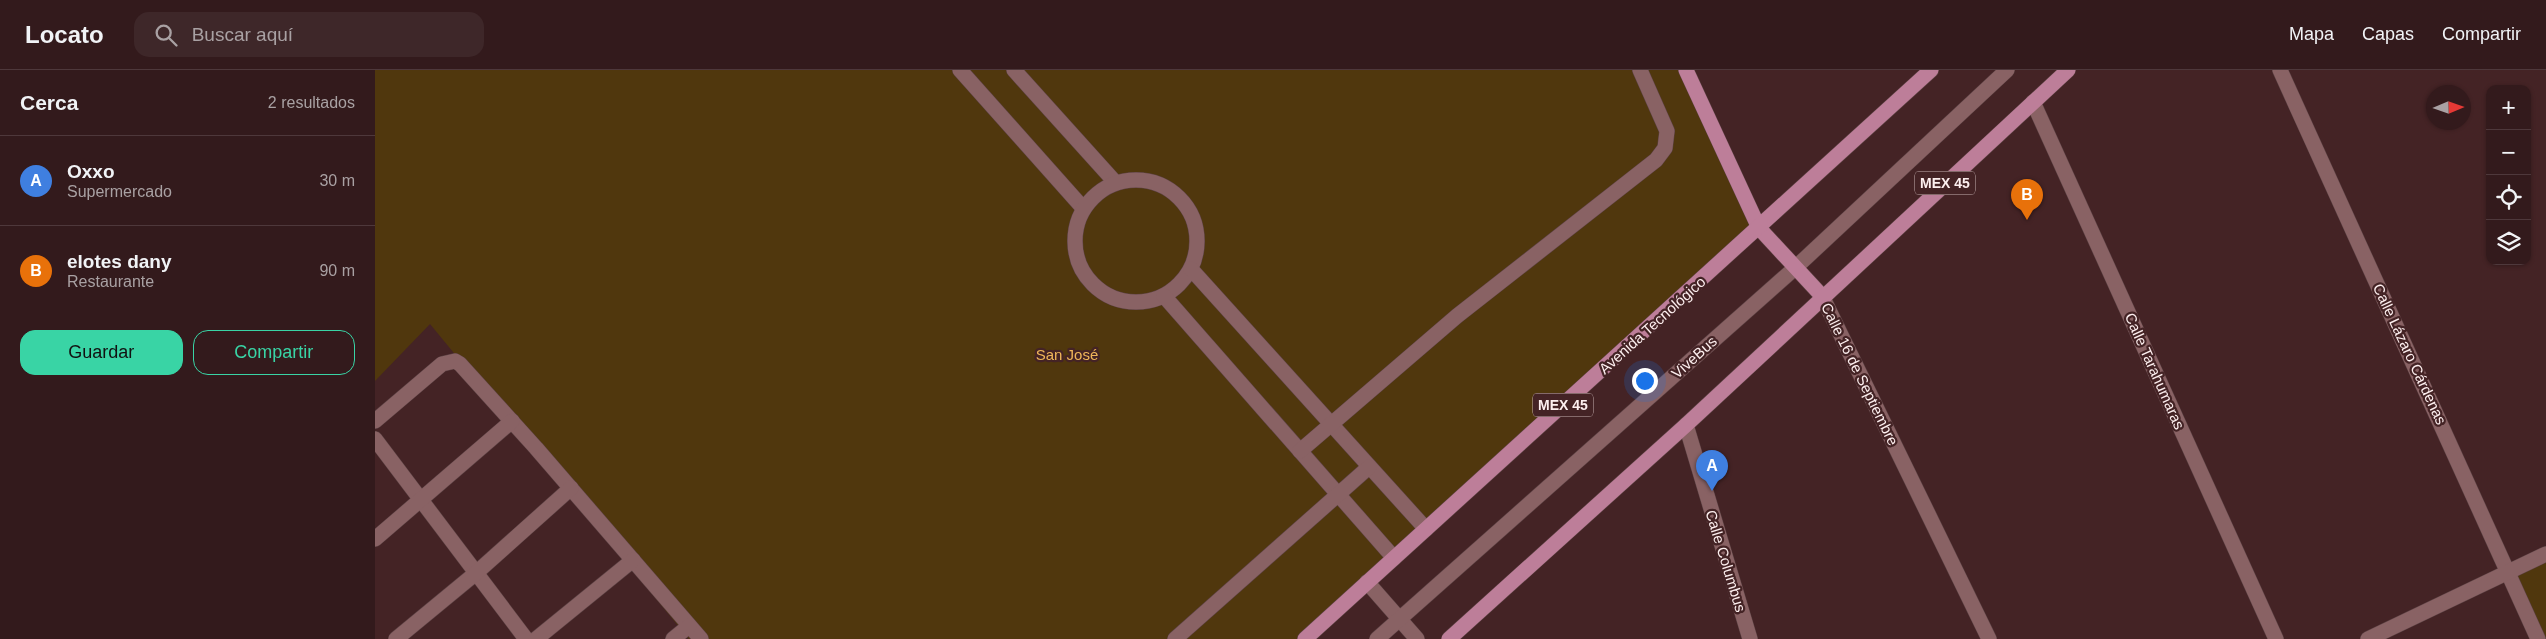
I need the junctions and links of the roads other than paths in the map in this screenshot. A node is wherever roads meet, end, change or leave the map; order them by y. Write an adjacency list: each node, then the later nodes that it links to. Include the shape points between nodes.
1 (960, 70): 11 (street)
2 (1014, 70): 10 (street)
3 (1640, 70): 20 (street, via 1667,131 1665,148 1656,160 1457,316)
4 (1686, 70): 12 (main road, Calle 16 de Septiembre)
5 (1931, 70): 12 (main road, Avenida Tecnológico / MEX 45)
6 (2007, 70): 13 (street, ViveBus)
7 (2068, 70): 9 (main road, MEX 45)
8 (2280, 70): 32 (street, Calle Lázaro Cárdenas)
9 (2033, 102): 16 (main road, MEX 45); 49 (street, Calle Tarahumaras)
10 (1115, 182): 11 (street); 14 (street, via 1139,179 1162,185 1182,200 1194,221 1197,246)
11 (1083, 208): 15 (street, via 1074,233 1076,260 1090,283 1112,298 1138,303)
12 (1759, 228): 13 (main road, Calle 16 de Septiembre); 27 (main road, Avenida Tecnológico / MEX 45)
13 (1795, 268): 16 (main road, Calle 16 de Septiembre); 35 (street, ViveBus)
14 (1191, 269): 15 (street); 20 (street)
15 (1164, 296): 22 (street)
16 (1822, 296): 19 (main road, MEX 45); 48 (street, Calle 16 de Septiembre)
17 (375, 421): 18 (street, via 442,364 455,361)
18 (512, 421): 24 (street); 26 (street)
19 (1686, 425): 46 (main road, MEX 45); 47 (street, Calle Columbus)
20 (1330, 426): 22 (street); 23 (street)
21 (375, 439): 26 (street)
22 (1301, 452): 25 (street)
23 (1369, 467): 25 (street); 27 (street)
24 (571, 488): 31 (street); 33 (street)
25 (1338, 494): 30 (street); 42 (street)
26 (421, 501): 28 (street); 33 (street)
27 (1426, 529): 30 (main road, Avenida Tecnológico / MEX 45)
28 (375, 539)
29 (2546, 554): 32 (street)
30 (1394, 558): 34 (main road, Avenida Tecnológico / MEX 45)
31 (633, 560): 36 (street); 39 (street)
32 (2509, 572): 50 (street); 51 (street, Calle Lázaro Cárdenas)
33 (476, 574): 37 (street); 38 (street)
34 (1367, 582): 35 (street); 43 (main road, Avenida Tecnológico / MEX 45)
35 (1399, 619): 44 (street, ViveBus); 45 (street)
36 (689, 626): 40 (street); 41 (street)
37 (396, 639)
38 (526, 639)
39 (536, 639)
40 (673, 639)
41 (701, 639)
42 (1175, 639)
43 (1305, 639)
44 (1377, 639)
45 (1417, 639)
46 (1449, 639)
47 (1750, 639)
48 (1989, 639)
49 (2275, 639)
50 (2368, 639)
51 (2538, 639)

